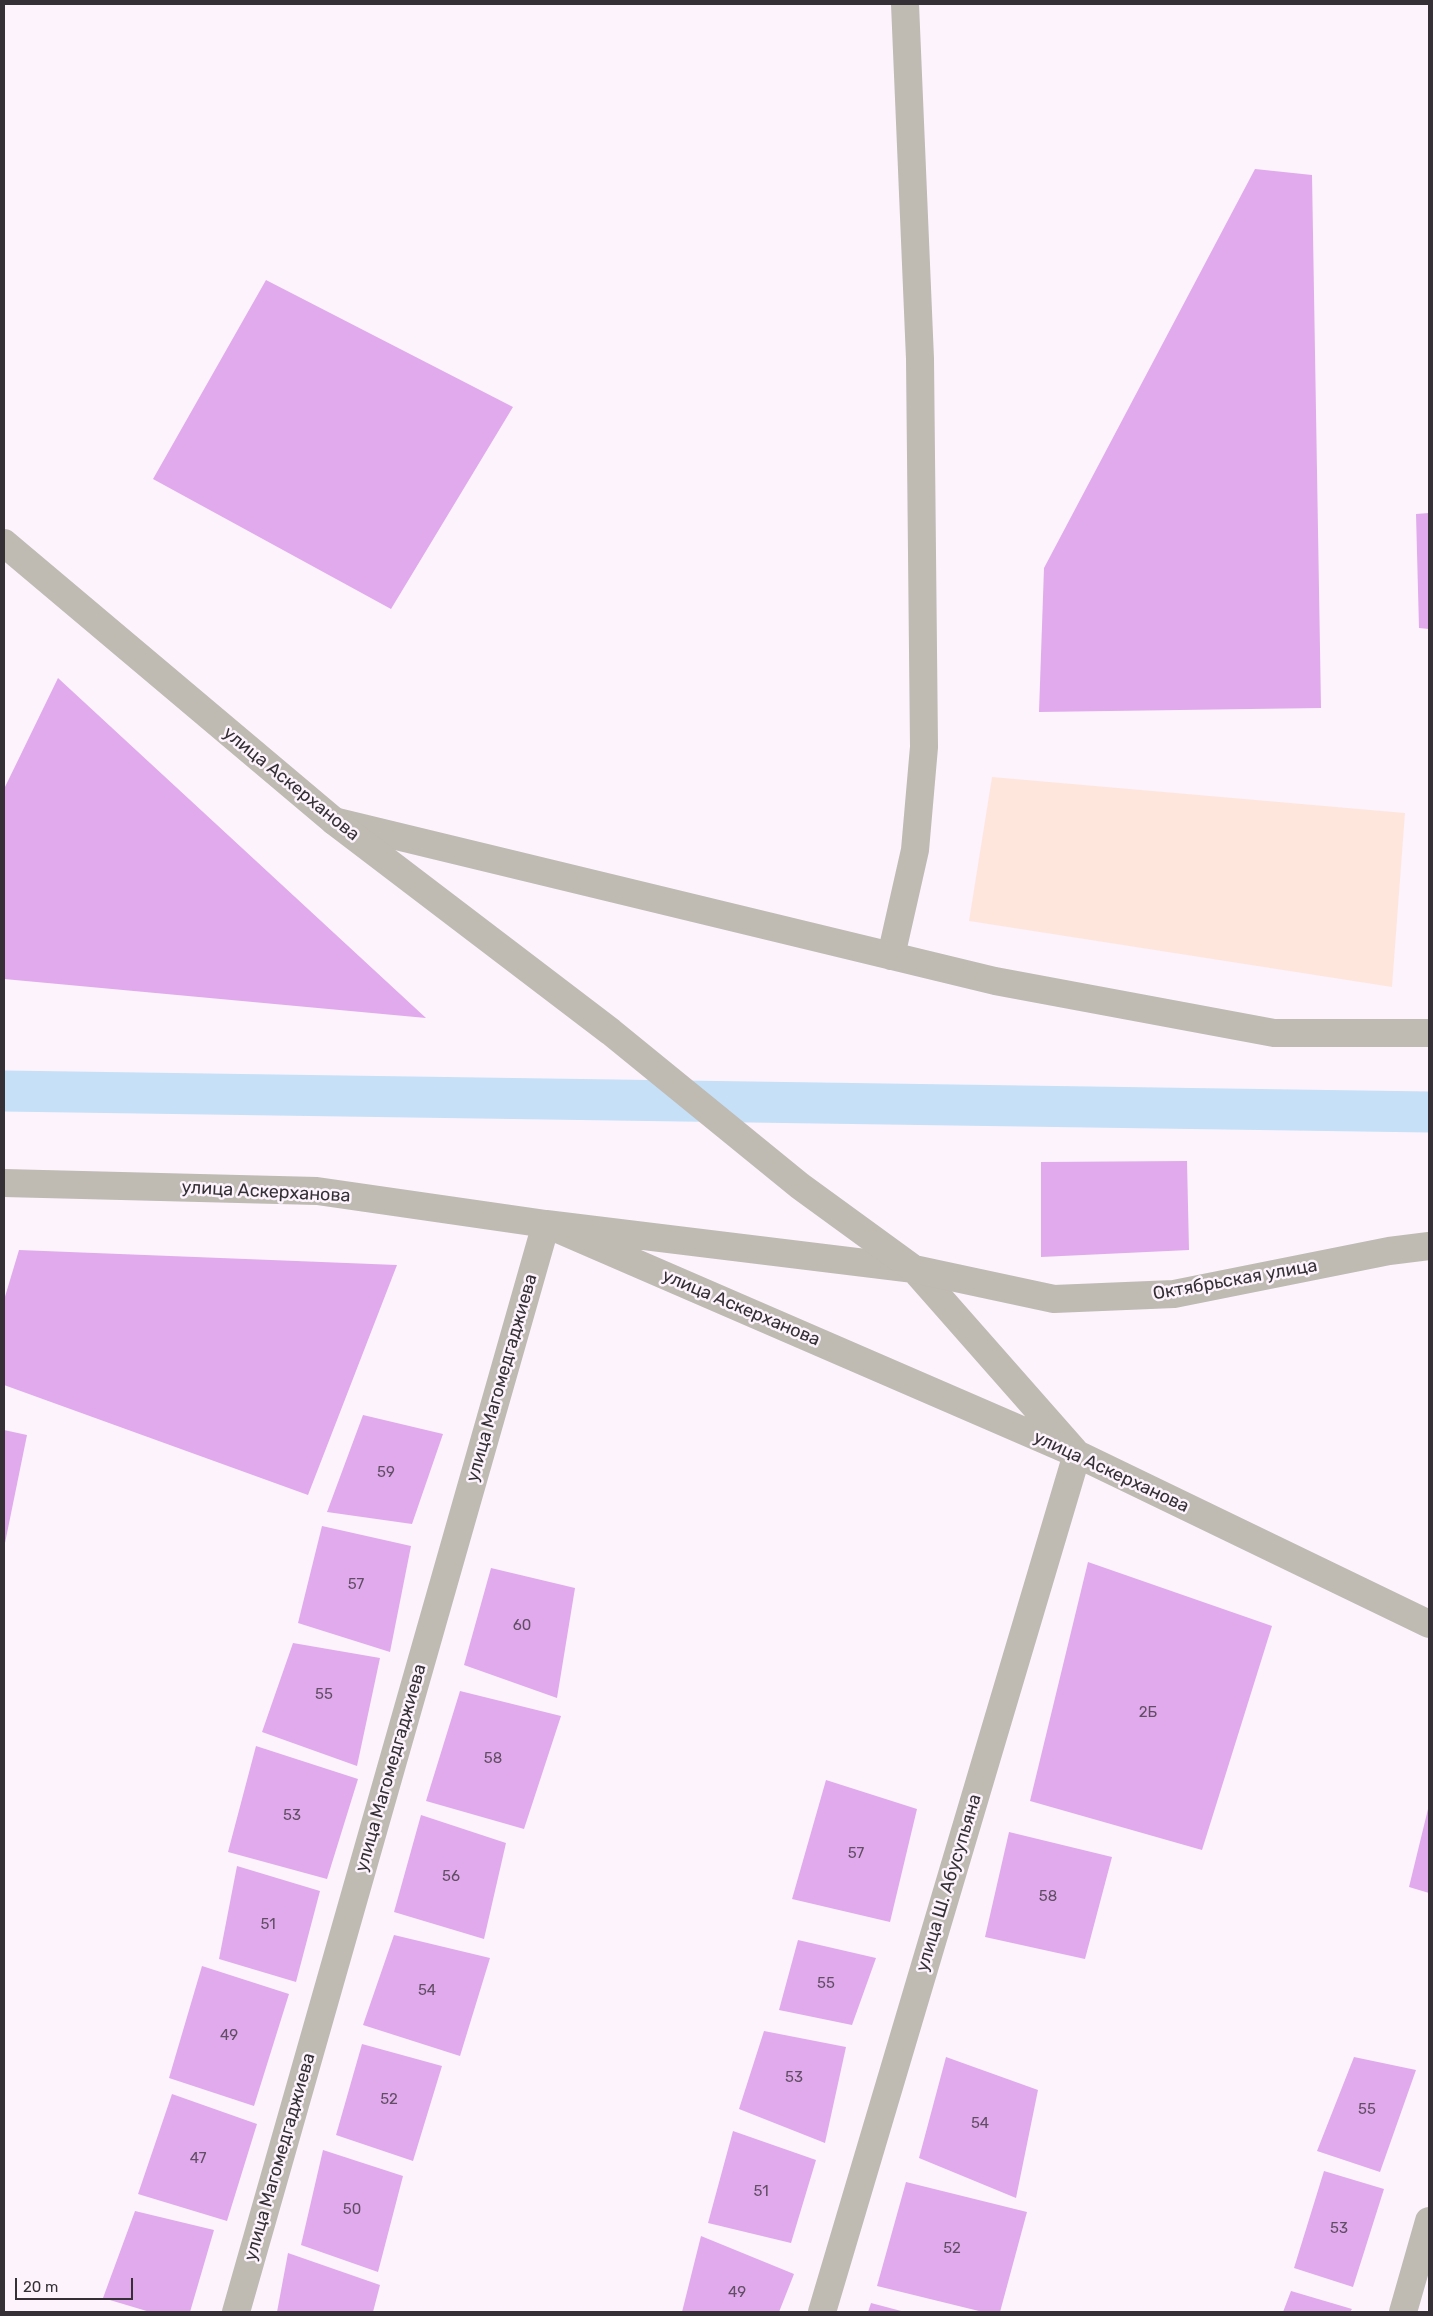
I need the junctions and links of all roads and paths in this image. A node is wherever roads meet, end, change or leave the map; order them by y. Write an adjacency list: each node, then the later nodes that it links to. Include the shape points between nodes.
1 (905, 4): 4 (street, via 920,359 924,747 915,850)
2 (4, 544): 3 (street, улица Аскерханова)
3 (334, 821): 4 (street); 7 (street, улица Аскерханова, via 611,1032)
4 (891, 956): 5 (street, via 995,981 1274,1033)
5 (1429, 1033)
6 (4, 1183): 8 (street, улица Аскерханова, via 318,1190)
7 (800, 1186): 10 (street, Октябрьская улица)
8 (546, 1224): 10 (street); 11 (street, улица Аскерханова); 14 (street, улица Магомедгаджиева)
9 (1429, 1246): 10 (street, Октябрьская улица, via 1174,1294 1054,1300)
10 (914, 1269): 11 (street)
11 (1077, 1454): 12 (street, улица Аскерханова); 15 (street, улица Ш. Абусупьяна)
12 (1429, 1624)
13 (1429, 2221): 16 (street)
14 (236, 2312)
15 (822, 2312)
16 (1403, 2312)

